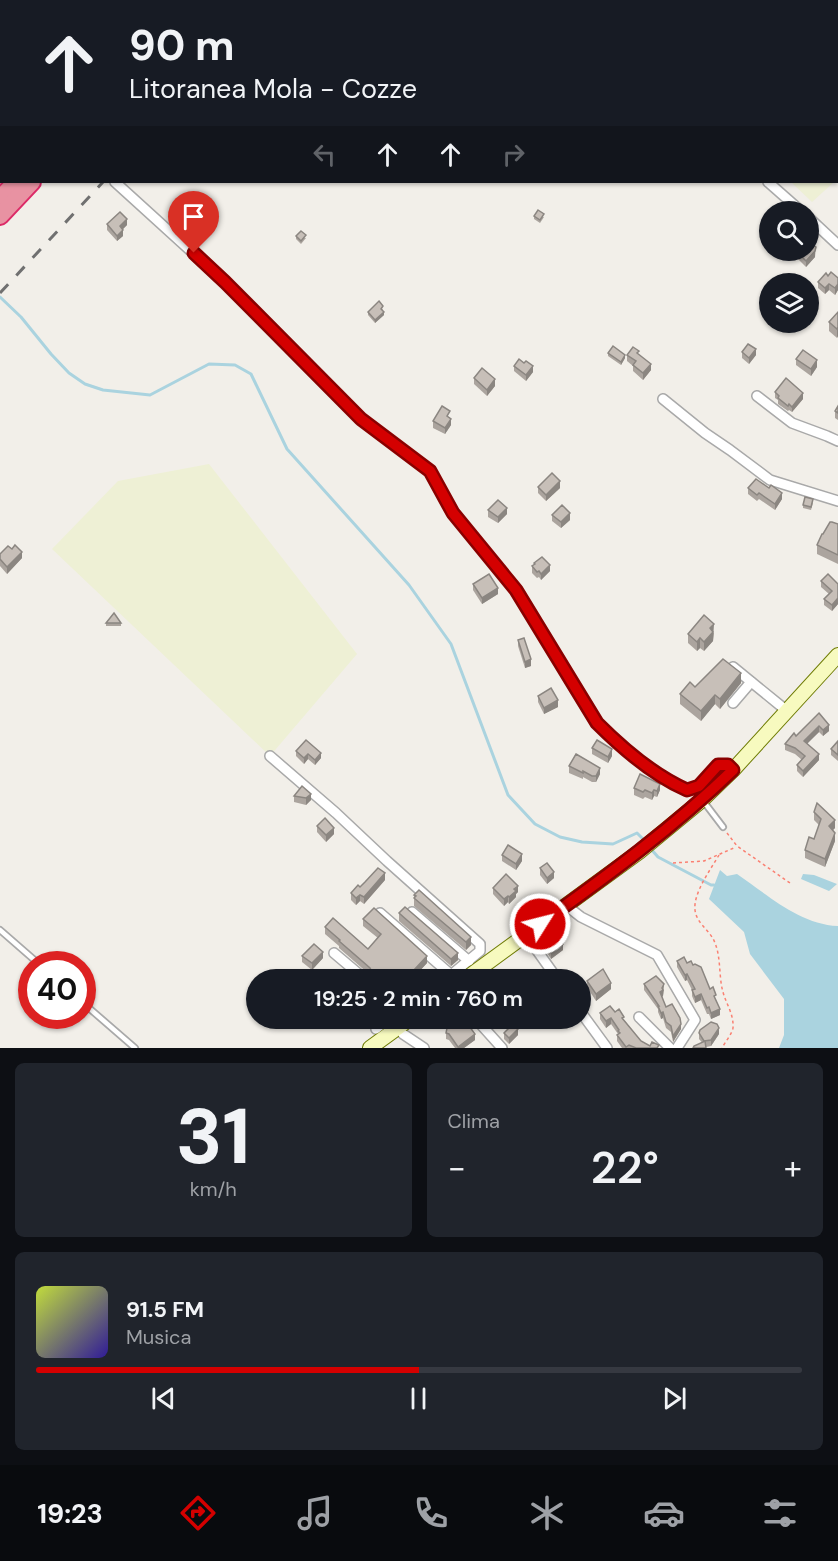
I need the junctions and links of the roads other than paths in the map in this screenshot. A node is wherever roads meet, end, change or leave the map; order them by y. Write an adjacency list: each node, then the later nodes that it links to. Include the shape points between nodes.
1 (15, 183): 5 (highway)
2 (31, 183): 7 (highway)
3 (117, 183): 20 (street, via 225,282 361,419 430,471 453,513 516,590 597,723 608,734 687,790 699,786 718,765 728,765)
4 (769, 183): 6 (street)
5 (0, 198)
6 (790, 201)
7 (0, 216)
8 (819, 227): 9 (street)
9 (838, 245)
10 (757, 396): 12 (street, via 792,423)
11 (663, 399): 13 (street, via 770,480)
12 (838, 441)
13 (838, 501)
14 (838, 655): 18 (street)
15 (724, 660): 16 (street)
16 (751, 682): 17 (street); 18 (street)
17 (733, 703)
18 (787, 711): 20 (street)
19 (270, 756): 30 (street, via 480,944 480,951)
20 (733, 770): 21 (street)
21 (702, 800): 22 (lane); 23 (street)
22 (723, 827)
23 (568, 904): 27 (street); 48 (street, via 581,917 657,955 695,1020)
24 (412, 912): 30 (street)
25 (380, 913): 32 (street)
26 (0, 930): 28 (lane)
27 (526, 935): 34 (street); 35 (street)
28 (24, 951)
29 (334, 953): 31 (street)
30 (468, 961): 33 (street)
31 (353, 969)
32 (445, 969)
33 (462, 969)
34 (470, 969)
35 (550, 969)
36 (96, 1014): 42 (lane)
37 (639, 1017): 47 (street)
38 (591, 1026): 46 (street)
39 (396, 1029): 43 (street)
40 (485, 1029): 45 (street)
41 (403, 1034): 44 (street)
42 (135, 1048)
43 (370, 1048)
44 (424, 1048)
45 (502, 1048)
46 (607, 1048)
47 (670, 1048)
48 (677, 1048)

